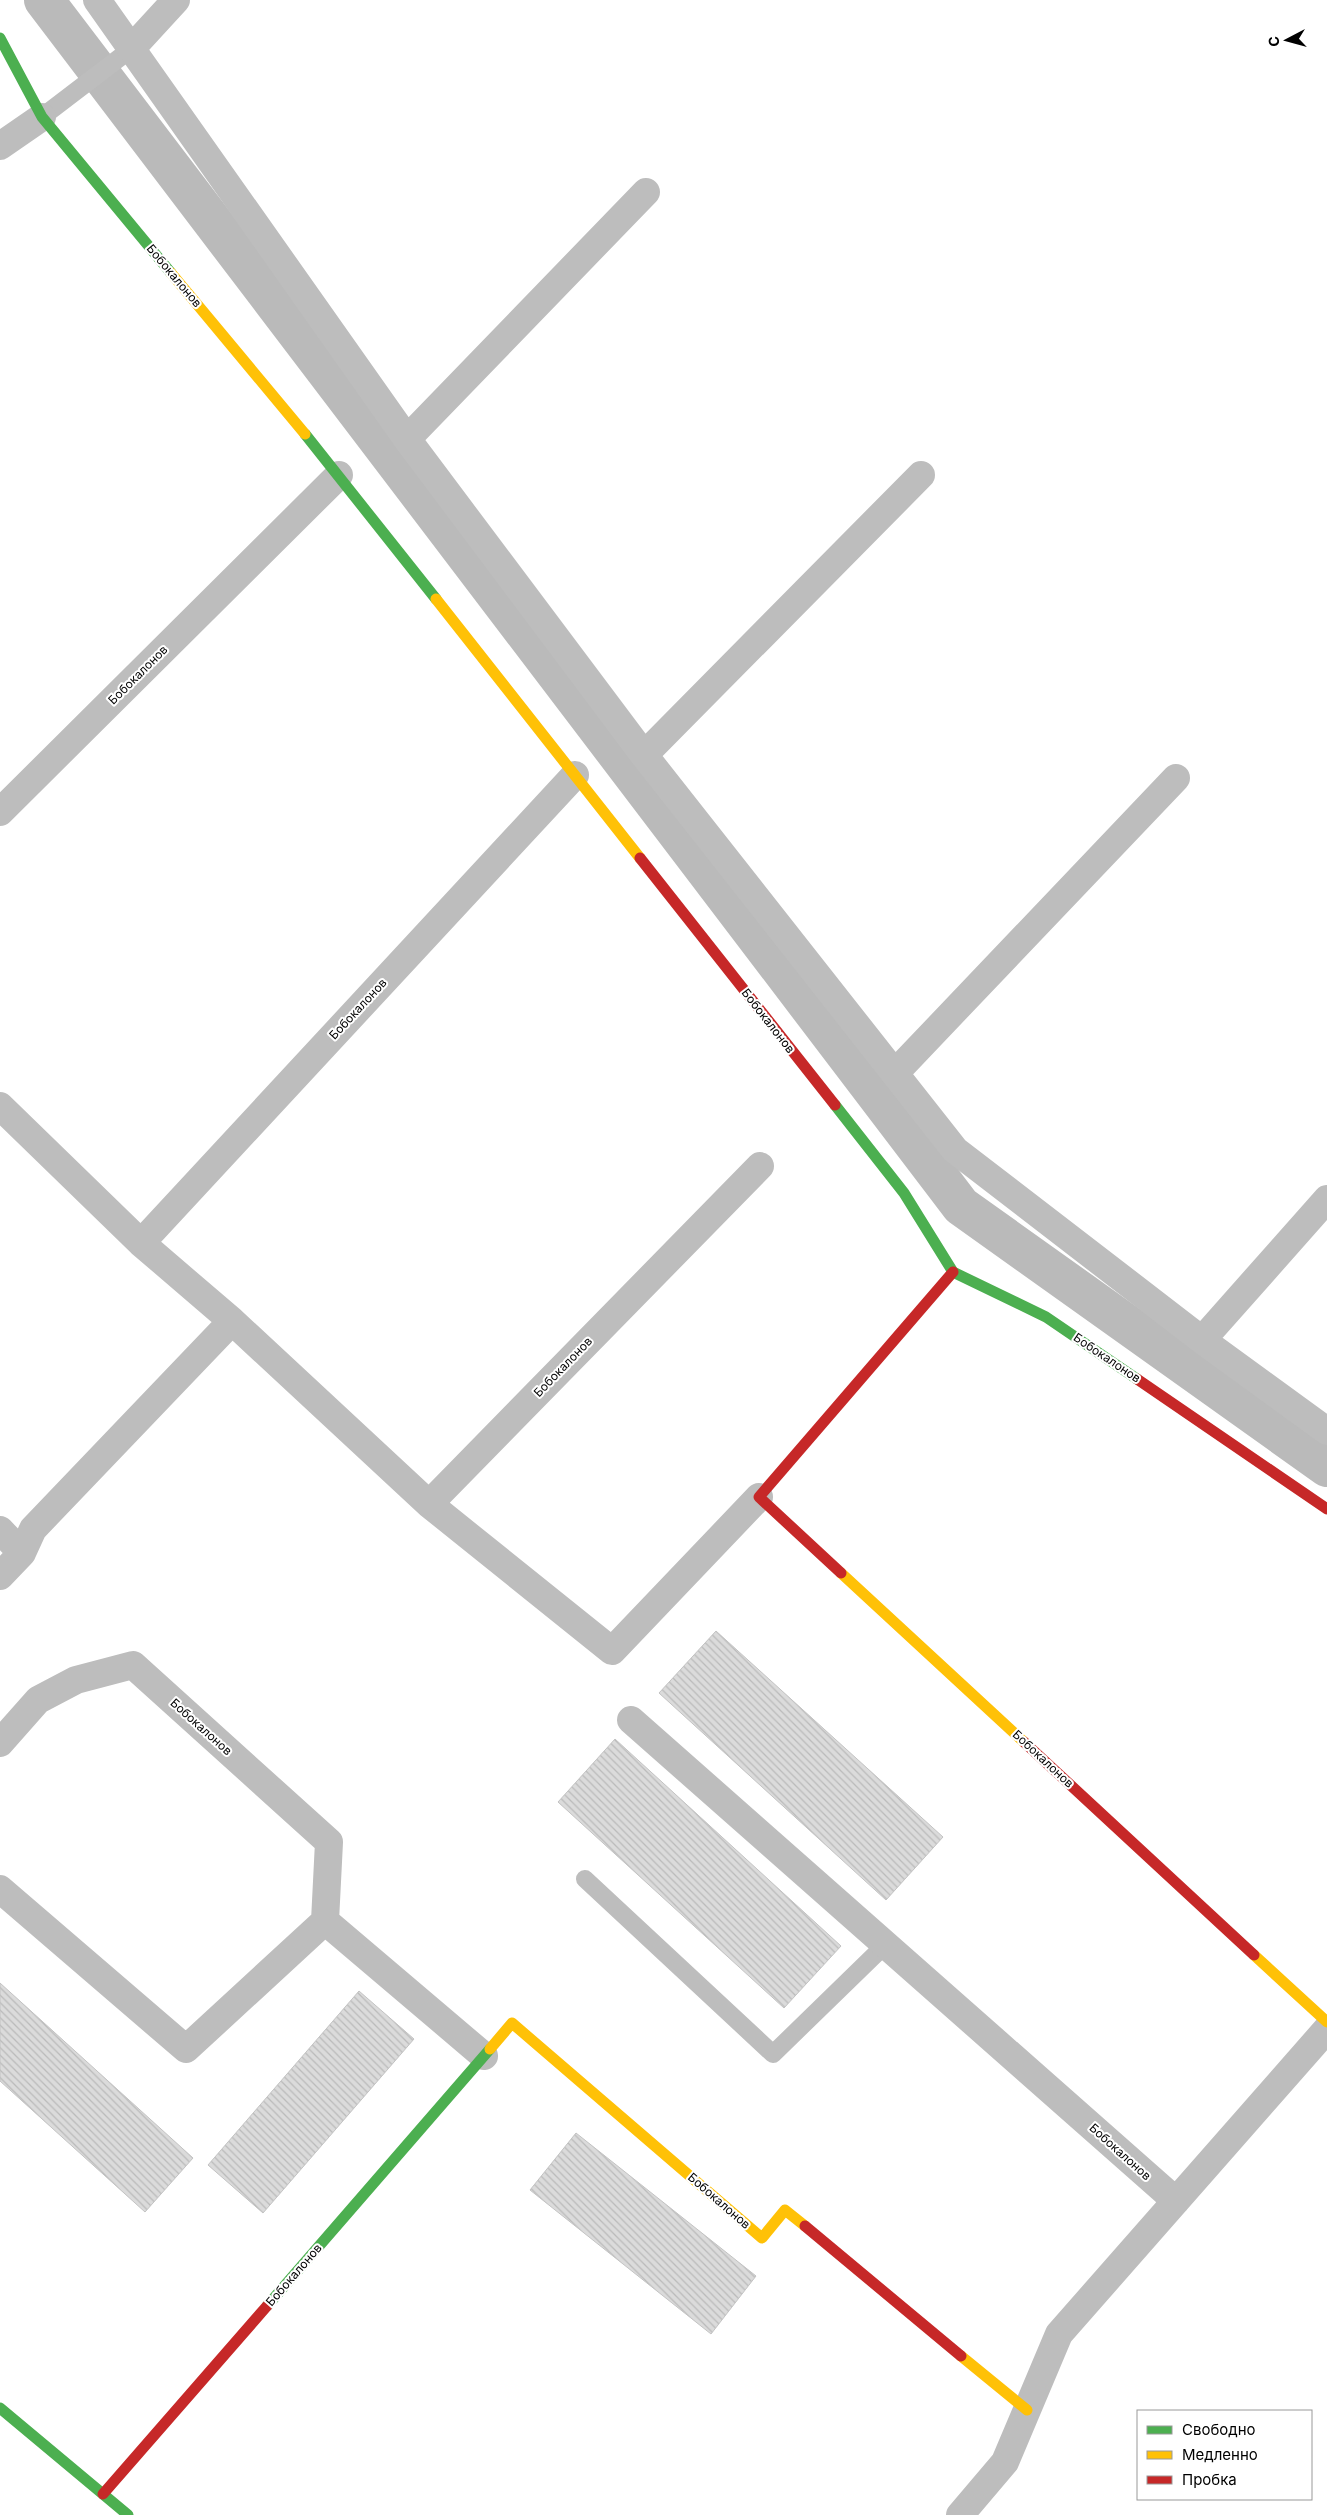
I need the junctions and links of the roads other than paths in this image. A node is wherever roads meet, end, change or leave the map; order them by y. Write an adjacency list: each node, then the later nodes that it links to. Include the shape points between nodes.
1 (96, 0): 4 (street)
2 (176, 0): 4 (street)
3 (0, 38): 5 (street, Бобокалонов)
4 (131, 49): 5 (lane); 8 (street)
5 (42, 116): 6 (street); 9 (street, Бобокалонов)
6 (0, 146)
7 (646, 192): 8 (street)
8 (407, 439): 11 (street)
9 (339, 475): 12 (street, Бобокалонов); 14 (street, Бобокалонов)
10 (921, 475): 11 (street)
11 (644, 755): 15 (street)
12 (576, 775): 19 (street, Бобокалонов); 20 (street, Бобокалонов, via 904,1194)
13 (1176, 778): 15 (street)
14 (0, 812)
15 (894, 1073): 22 (street, via 955,1150)
16 (0, 1106): 19 (street)
17 (760, 1166): 25 (street, Бобокалонов)
18 (1327, 1199): 22 (street)
19 (141, 1243): 21 (street)
20 (953, 1272): 24 (street); 26 (street, Бобокалонов, via 1046,1316)
21 (232, 1321): 25 (street); 28 (street, via 33,1529)
22 (1202, 1340): 23 (street)
23 (1327, 1431)
24 (759, 1496): 25 (street, via 612,1651); 36 (street, Бобокалонов)
25 (428, 1504)
26 (1327, 1509)
27 (0, 1530): 28 (street)
28 (22, 1553): 29 (street)
29 (0, 1576)
30 (631, 1720): 35 (street, Бобокалонов)
31 (0, 1743): 34 (street, Бобокалонов, via 38,1700 76,1680 132,1665 329,1842)
32 (585, 1880): 35 (lane, via 773,2054)
33 (0, 1889): 34 (street, via 186,2048)
34 (325, 1921): 38 (street)
35 (886, 1944): 39 (street, Бобокалонов)
36 (1327, 2022)
37 (1327, 2029): 39 (street)
38 (484, 2056): 41 (street, Бобокалонов, via 512,2023 762,2238 785,2210); 42 (street, Бобокалонов)
39 (1176, 2201): 41 (street, via 1059,2334)
40 (0, 2408): 42 (street)
41 (1027, 2410): 44 (street, via 1005,2462)
42 (103, 2494): 43 (street)
43 (128, 2515)
44 (960, 2515)

